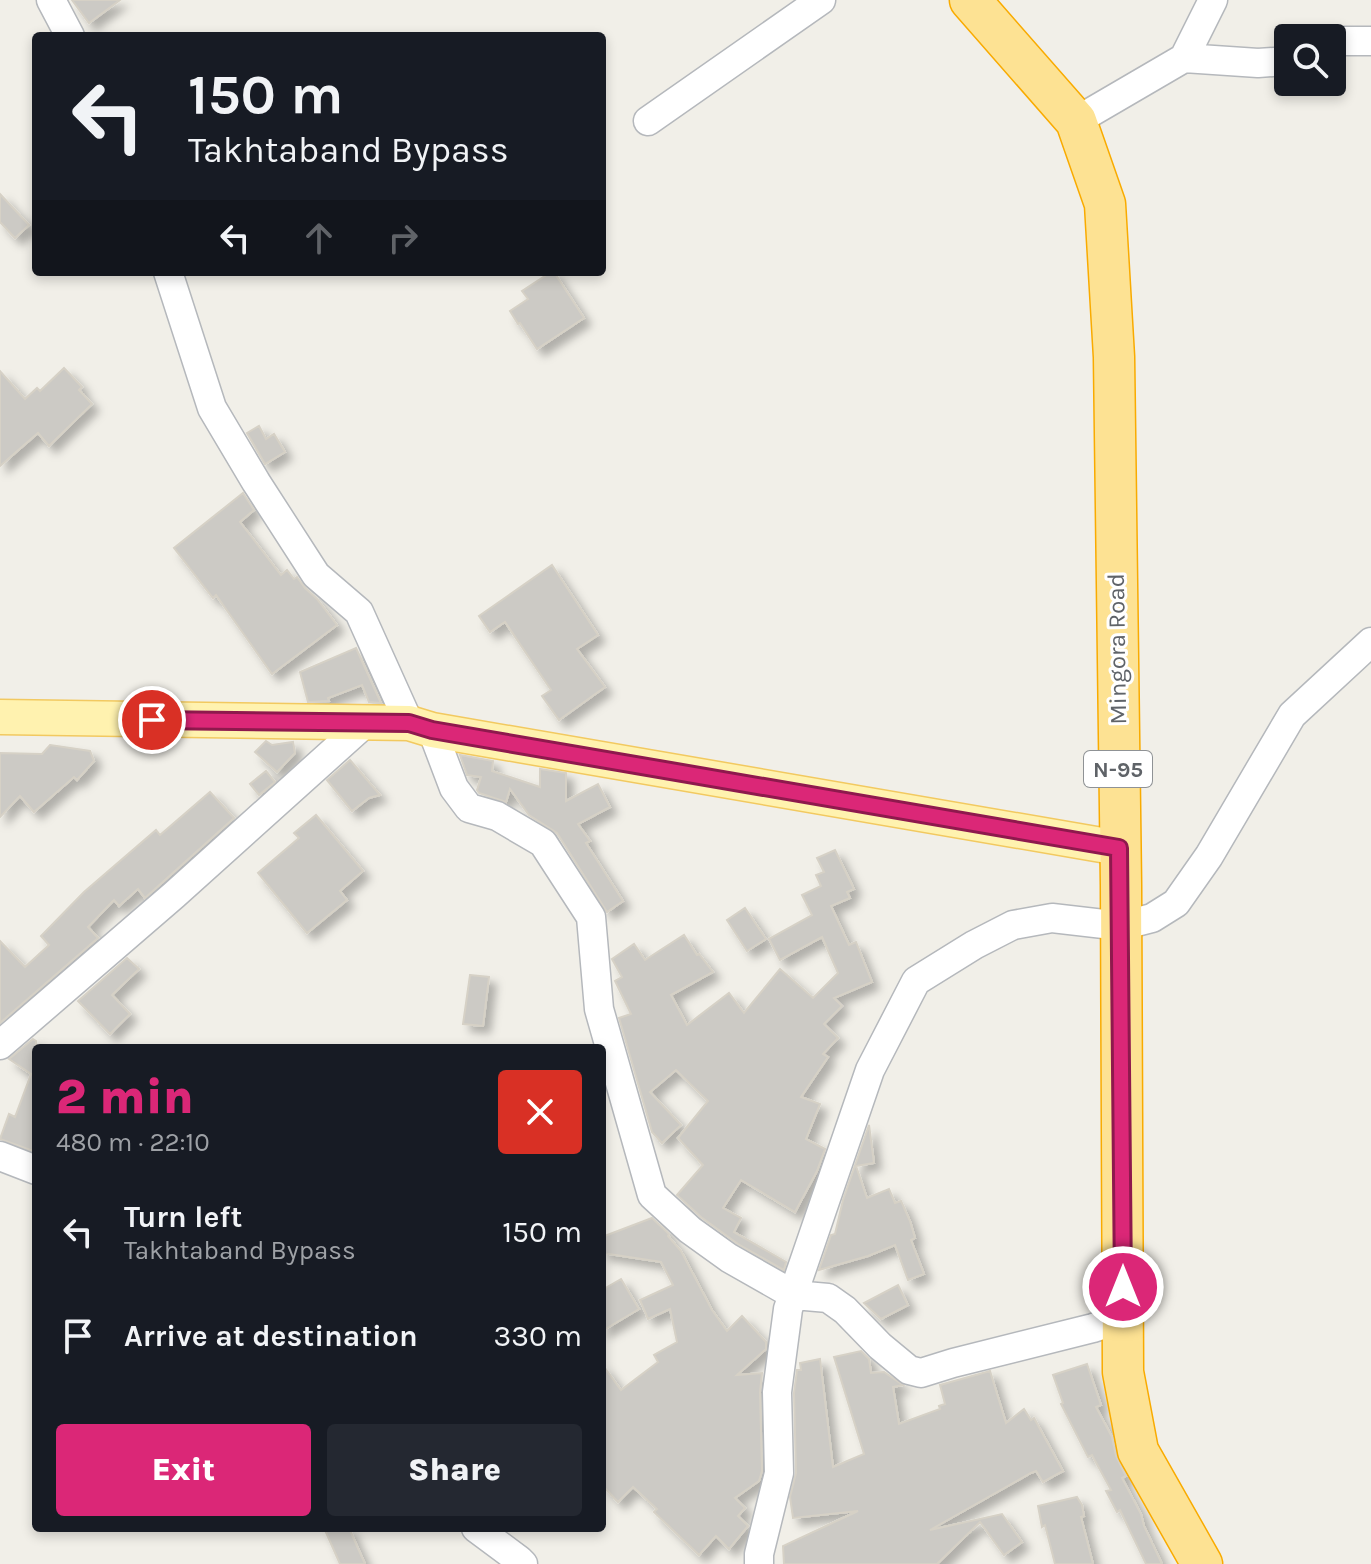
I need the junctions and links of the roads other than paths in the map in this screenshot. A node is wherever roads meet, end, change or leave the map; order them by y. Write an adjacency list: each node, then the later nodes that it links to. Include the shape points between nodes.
1 (51, 0): 5 (street)
2 (821, 0): 10 (street)
3 (970, 0): 11 (highway, Mingora Road / N-95)
4 (1213, 0): 8 (street)
5 (68, 32)
6 (1346, 41): 7 (street)
7 (1371, 41)
8 (1184, 58): 9 (street); 11 (street)
9 (1274, 62)
10 (648, 121)
11 (1076, 121): 17 (highway, Mingora Road / N-95, via 1105,204 1107,235 1114,357)
12 (169, 276): 16 (street, via 212,408 316,575 359,612)
13 (1371, 642): 18 (street, via 1292,715 1176,903 1152,918)
14 (0, 717): 15 (main road)
15 (364, 724): 16 (main road); 19 (street)
16 (421, 727): 17 (main road); 22 (street, via 469,808 497,816 543,843 591,917 599,1009 652,1195 729,1258)
17 (1119, 848): 18 (highway, Mingora Road / N-95)
18 (1121, 926): 22 (street, via 1052,918 1013,925 916,981 870,1070); 23 (highway, Mingora Road / N-95)
19 (0, 1045)
20 (0, 1156): 21 (street)
21 (32, 1168)
22 (794, 1295): 23 (street, via 828,1298 909,1370 921,1373); 25 (street, via 777,1392 779,1473)
23 (1123, 1318): 27 (highway, Mingora Road / N-95, via 1123,1372 1138,1451)
24 (481, 1532): 26 (street)
25 (755, 1561)
26 (517, 1563)
27 (1202, 1564)

